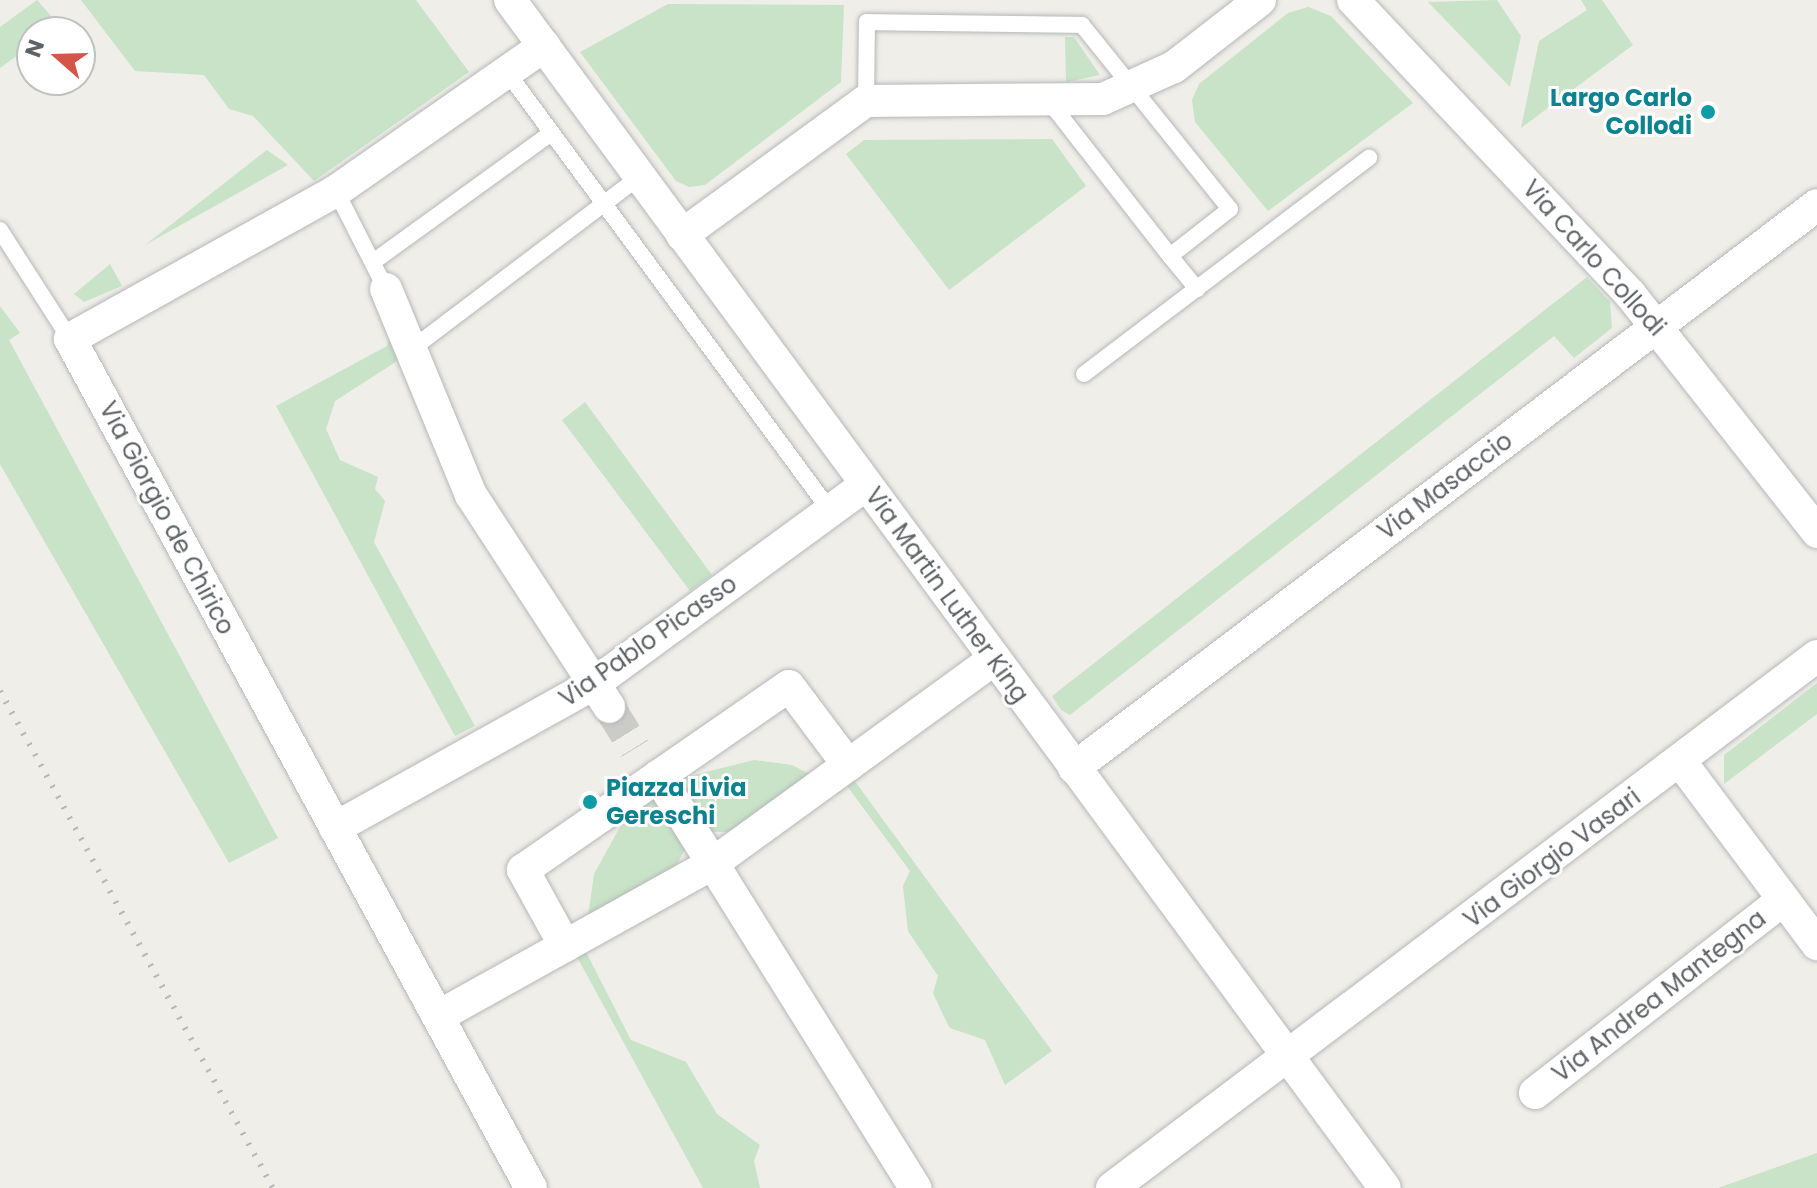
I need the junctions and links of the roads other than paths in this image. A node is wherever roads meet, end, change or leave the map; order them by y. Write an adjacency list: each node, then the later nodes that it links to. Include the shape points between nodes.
1 (510, 0): 4 (street, Via Martin Luther King)
2 (1260, 0): 6 (street, via 1174,67)
3 (1353, 0): 20 (street, Via Carlo Collodi)
4 (544, 46): 5 (street); 11 (street, Via Martin Luther King)
5 (507, 72): 9 (lane); 12 (street)
6 (1135, 87): 7 (lane, via 1082,25 867,22); 8 (street); 17 (lane, via 1230,209)
7 (866, 101): 8 (street); 16 (street)
8 (1052, 105): 17 (lane)
9 (551, 133): 13 (lane); 18 (lane)
10 (1369, 158): 19 (lane)
11 (640, 176): 13 (lane); 16 (street, Via Martin Luther King)
12 (336, 191): 18 (lane); 21 (street)
13 (605, 205): 22 (lane); 25 (lane)
14 (1817, 205): 20 (street, Via Masaccio)
15 (0, 230): 21 (lane)
16 (682, 235): 24 (street, Via Martin Luther King)
17 (1170, 256): 19 (lane)
18 (379, 276): 22 (street)
19 (1197, 289): 23 (lane)
20 (1656, 326): 26 (street, Via Carlo Collodi); 32 (street, Via Masaccio)
21 (70, 339): 34 (street, Via Giorgio de Chirico)
22 (409, 351): 29 (street, via 471,495)
23 (1084, 374)
24 (866, 485): 25 (street, Via Pablo Picasso); 28 (street, Via Martin Luther King)
25 (831, 512): 29 (street, Via Pablo Picasso)
26 (1817, 532)
27 (1817, 656): 30 (street, Via Giorgio Vasari)
28 (994, 659): 31 (street); 32 (street, Via Martin Luther King)
29 (602, 695): 34 (street, Via Pablo Picasso)
30 (1680, 761): 36 (street); 40 (street, Via Giorgio Vasari)
31 (848, 765): 33 (street, via 789,686); 35 (street)
32 (1074, 768): 40 (street, Via Martin Luther King)
33 (658, 776): 35 (street); 38 (street, via 523,870)
34 (335, 828): 39 (street, Via Giorgio de Chirico)
35 (712, 864): 38 (street); 43 (street)
36 (1783, 900): 37 (street); 41 (street, Via Andrea Mantegna)
37 (1817, 944)
38 (565, 946): 39 (street)
39 (439, 1016): 42 (street, Via Giorgio de Chirico)
40 (1287, 1059): 44 (street); 45 (street, Via Martin Luther King)
41 (1535, 1093)
42 (531, 1188)
43 (915, 1188)
44 (1112, 1188)
45 (1385, 1188)

